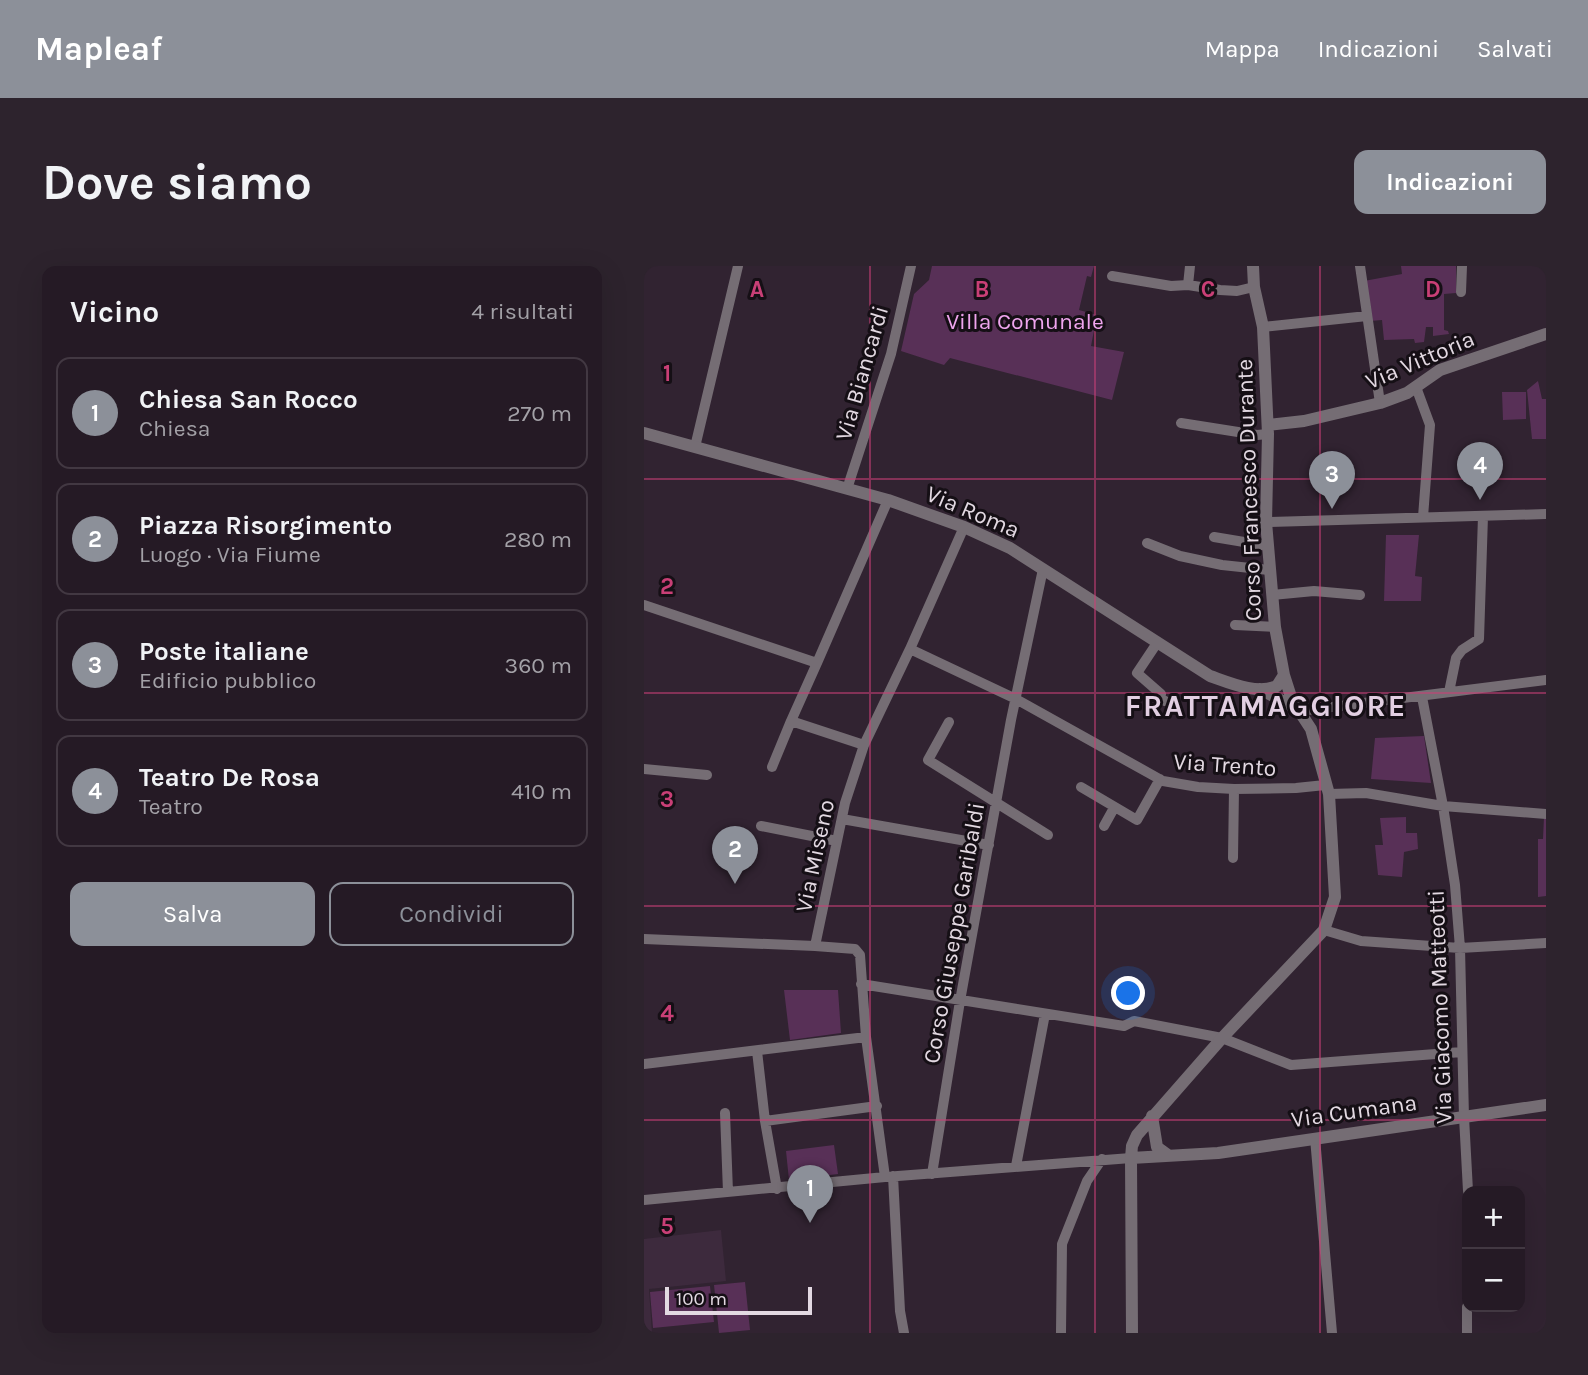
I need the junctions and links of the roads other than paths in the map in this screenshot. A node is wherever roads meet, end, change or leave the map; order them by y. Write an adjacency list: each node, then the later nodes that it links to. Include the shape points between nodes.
1 (738, 266): 19 (street)
2 (911, 266): 20 (street, Via Biancardi, via 891,354)
3 (1189, 266): 8 (street)
4 (1253, 266): 9 (street, Corso Francesco Durante)
5 (1360, 266): 11 (street)
6 (1462, 266): 10 (street)
7 (1112, 276): 8 (street)
8 (1188, 285): 9 (street, via 1237,291)
9 (1254, 287): 12 (street, Corso Francesco Durante)
10 (1461, 292)
11 (1367, 316): 12 (street); 15 (street)
12 (1263, 327): 17 (street, Corso Francesco Durante)
13 (1546, 334): 14 (street, Via Vittoria, via 1440,370)
14 (1416, 387): 15 (street, Via Vittoria); 24 (street, via 1430,425)
15 (1380, 403): 17 (street, Via Vittoria)
16 (1181, 423): 17 (street, via 1257,435)
17 (1268, 430): 25 (street, Corso Francesco Durante)
18 (644, 433): 19 (street, Via Roma)
19 (695, 447): 20 (street, Via Roma)
20 (847, 489): 21 (street, Via Roma)
21 (888, 500): 26 (street, Via Roma); 39 (street)
22 (1546, 514): 23 (street)
23 (1483, 516): 24 (street); 43 (street, via 1479,639 1456,658)
24 (1423, 517): 25 (street)
25 (1266, 522): 29 (street, Corso Francesco Durante)
26 (964, 527): 30 (street, Via Roma); 38 (street, Via Miseno)
27 (1214, 537): 29 (street)
28 (1147, 543): 31 (street, via 1180,556)
29 (1268, 546): 31 (street, Corso Francesco Durante)
30 (1043, 569): 37 (street, Via Roma); 45 (street, Corso Giuseppe Garibaldi)
31 (1269, 570): 32 (street, Corso Francesco Durante)
32 (1272, 595): 33 (street, via 1314,591); 36 (street, Corso Francesco Durante)
33 (1360, 595)
34 (644, 605): 39 (street)
35 (1235, 625): 36 (street)
36 (1275, 627): 40 (street, Corso Francesco Durante)
37 (1157, 643): 42 (street, Via Roma, via 1210,676); 46 (street, via 1137,673)
38 (910, 649): 45 (street, Via Trento); 50 (street, Via Miseno)
39 (817, 663): 48 (street)
40 (1284, 675): 42 (street, via 1277,686); 47 (street, Corso Francesco Durante)
41 (1546, 680): 43 (street)
42 (1259, 689): 47 (street, Via Roma)
43 (1449, 692): 44 (street)
44 (1422, 697): 47 (street); 59 (street, Via Giacomo Matteotti)
45 (1016, 699): 54 (street, Via Trento); 58 (street, Corso Giuseppe Garibaldi)
46 (1165, 701)
47 (1300, 710): 57 (street, Corso Francesco Durante, via 1311,729)
48 (792, 721): 50 (street); 51 (street)
49 (949, 722): 58 (street, via 928,760)
50 (864, 745): 62 (street, Via Miseno)
51 (772, 767)
52 (644, 769): 53 (street)
53 (707, 775)
54 (1160, 779): 56 (street, Via Trento); 60 (street, via 1137,820)
55 (1081, 787): 60 (street)
56 (1234, 789): 57 (street, Via Trento); 68 (street)
57 (1327, 789): 59 (street, Via Trento); 69 (street, Corso Francesco Durante, via 1335,897)
58 (997, 802): 65 (street); 67 (street, Corso Giuseppe Garibaldi)
59 (1443, 806): 61 (street, Via Trento); 73 (street, Via Giacomo Matteotti)
60 (1114, 807): 64 (street)
61 (1546, 814)
62 (842, 819): 66 (street, Via Miseno); 67 (street)
63 (761, 826): 66 (street)
64 (1104, 826)
65 (1048, 835)
66 (837, 841): 72 (street, Via Miseno)
67 (989, 845): 75 (street, Corso Giuseppe Garibaldi)
68 (1233, 858)
69 (1324, 930): 73 (street, via 1361,941); 78 (street, Corso Francesco Durante)
70 (644, 939): 72 (street)
71 (1546, 943): 73 (street)
72 (815, 946): 74 (street, Via Miseno, via 858,951)
73 (1460, 948): 80 (street, Via Giacomo Matteotti)
74 (861, 984): 75 (street); 77 (street, Via Miseno)
75 (960, 1000): 76 (street); 93 (street, Corso Giuseppe Garibaldi)
76 (1045, 1014): 78 (street, via 1124,1026 1134,1021); 92 (street)
77 (866, 1037): 79 (street); 83 (street, Via Miseno)
78 (1222, 1038): 80 (street, via 1291,1065); 85 (street, Corso Francesco Durante)
79 (757, 1051): 81 (street); 87 (street)
80 (1462, 1052): 86 (street, Via Giacomo Matteotti)
81 (644, 1064)
82 (1546, 1105): 86 (street, Via Cumana)
83 (877, 1106): 87 (street); 94 (street, Via Miseno)
84 (726, 1113): 97 (street)
85 (1152, 1116): 89 (street, via 1157,1147); 90 (street, Corso Francesco Durante, via 1137,1135)
86 (1464, 1117): 88 (street, Via Cumana); 95 (street, Via Giacomo Matteotti)
87 (765, 1121): 96 (street)
88 (1315, 1138): 89 (street, Via Cumana, via 1218,1153); 103 (street)
89 (1168, 1155): 90 (street, Via Cumana)
90 (1131, 1158): 91 (street); 102 (street)
91 (1102, 1159): 92 (street); 101 (street, via 1087,1181 1062,1244)
92 (1016, 1166): 93 (street)
93 (932, 1174): 94 (street)
94 (889, 1177): 96 (street); 100 (street, Via Miseno)
95 (1468, 1186)
96 (777, 1189): 97 (street)
97 (728, 1192): 98 (street)
98 (644, 1200)
99 (1467, 1312): 104 (street)
100 (904, 1333)
101 (1061, 1333)
102 (1132, 1333)
103 (1332, 1333)
104 (1467, 1333)

